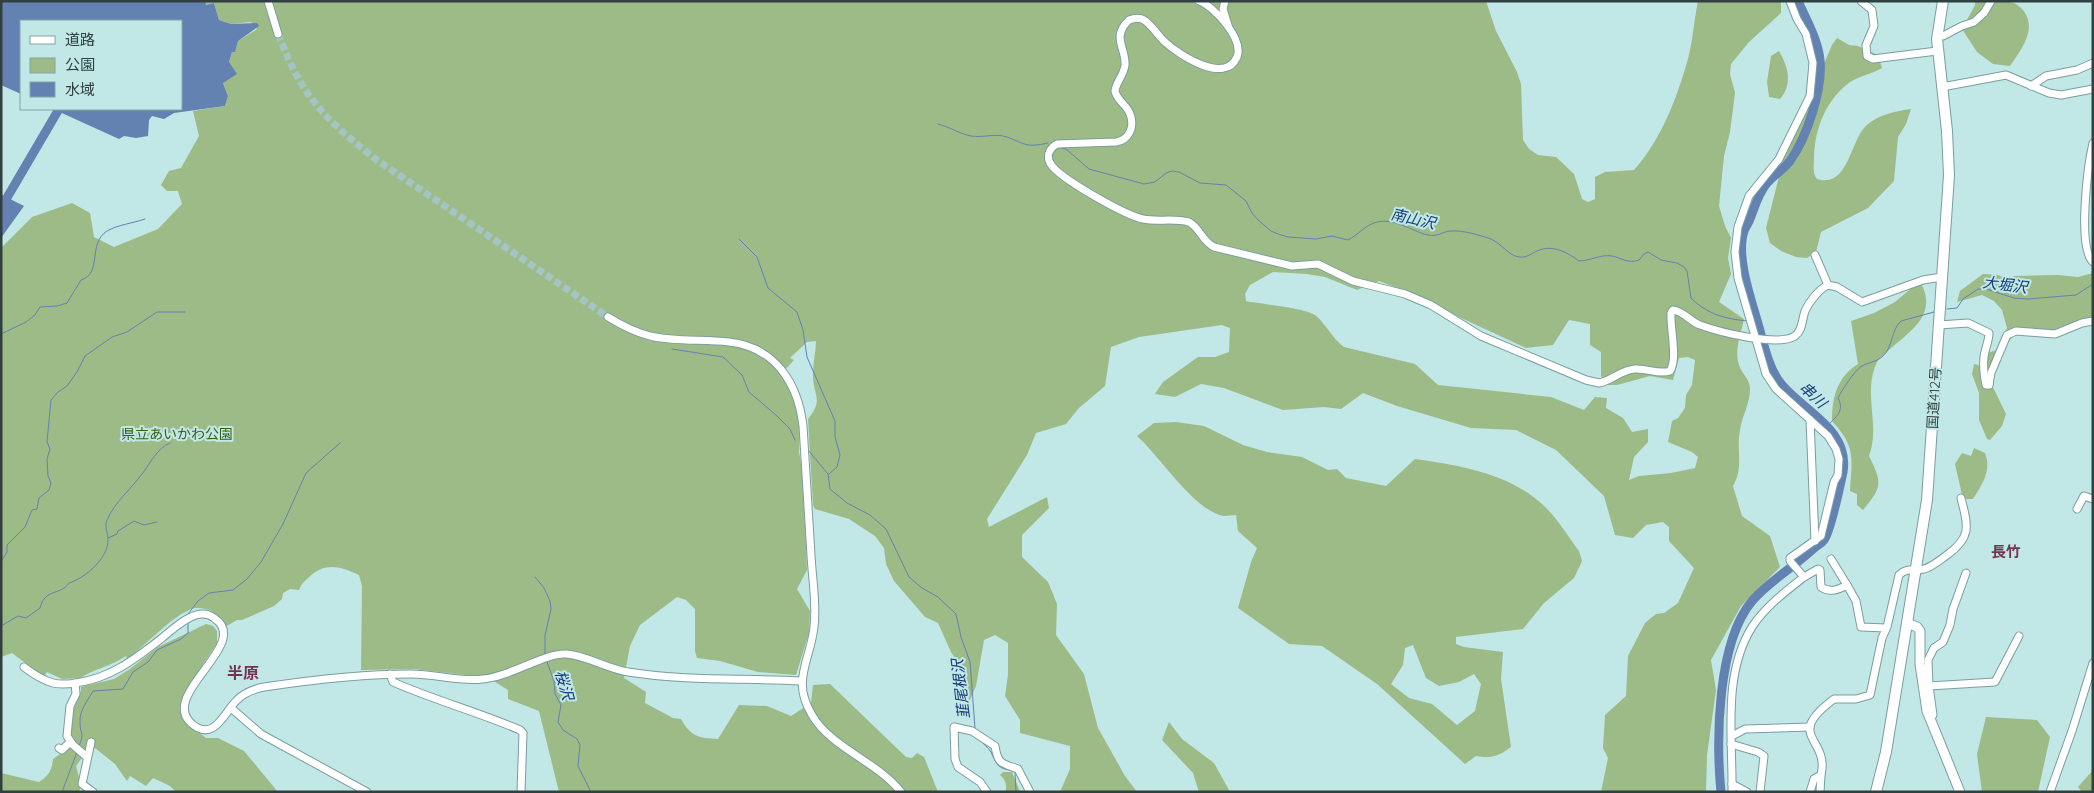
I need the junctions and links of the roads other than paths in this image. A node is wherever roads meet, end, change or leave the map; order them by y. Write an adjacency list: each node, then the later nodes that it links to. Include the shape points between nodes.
1 (268, 1): 9 (street)
2 (1199, 1): 8 (street, via 1212,8)
3 (1225, 1): 8 (street, via 1223,9)
4 (1790, 1): 24 (street, via 1806,34 1813,63 1812,78 1810,96 1803,113 1779,159 1749,196 1738,227 1735,252 1738,278)
5 (1861, 1): 11 (street, via 1872,10 1874,26 1866,45 1867,56 1873,59)
6 (1942, 1): 10 (highway, 国道412号)
7 (1991, 1): 10 (street, via 1974,22)
8 (1230, 30): 24 (street, via 1237,40 1237,57 1226,67 1212,69 1174,49 1143,19 1129,20 1120,35 1125,65 1114,91 1130,114 1128,135 1116,142 1057,144 1050,149 1048,157 1053,167 1100,201 1145,219 1189,222 1210,245 1292,266 1318,264 1353,281 1405,294 1431,305 1481,336 1594,383 1604,382 1632,369 1670,371 1674,359 1670,322 1674,310 1700,325)
9 (278, 34)
10 (1937, 36): 11 (highway, 国道412号)
11 (1937, 51): 14 (highway, 国道412号)
12 (2093, 63): 13 (street, via 2046,76)
13 (2031, 86): 14 (street, via 2006,75); 15 (street, via 2061,96)
14 (1942, 87): 19 (highway, 国道412号, via 1949,175)
15 (2093, 89)
16 (2093, 143): 18 (street, via 2084,222 2085,244)
17 (1814, 255): 20 (street)
18 (2093, 262)
19 (1942, 277): 20 (street, via 1864,302); 23 (highway, 国道412号)
20 (1828, 285): 24 (street, via 1805,311 1798,333 1786,339)
21 (608, 317): 41 (street, via 636,332 748,346 775,363 795,390 803,426 814,618)
22 (2093, 321): 23 (street, via 2054,334 2010,333 1989,385 1986,385 1984,356 1989,333 1968,323)
23 (1939, 326): 31 (highway, 国道412号, via 1930,473)
24 (1756, 338): 25 (street, via 1764,370 1772,384)
25 (1810, 420): 29 (street); 29 (street, via 1830,439 1839,460 1821,536)
26 (1961, 498): 31 (street, via 1967,534 1959,546 1925,569)
27 (2093, 499): 28 (street, via 2084,496)
28 (2076, 509)
29 (1815, 540): 33 (street, via 1790,558)
30 (1831, 559): 34 (street)
31 (1917, 570): 35 (highway, 国道412号); 36 (street, via 1908,569 1899,575)
32 (1966, 573): 43 (street, via 1950,626 1943,642 1934,648 1928,660)
33 (1803, 576): 34 (street, via 1818,569 1821,587 1826,590 1837,590); 47 (street, via 1759,618 1746,638 1737,663)
34 (1847, 585): 36 (street, via 1856,600 1861,627)
35 (1907, 624): 45 (main road, via 1917,627 1920,632 1920,669); 64 (highway, 国道412号)
36 (1886, 628): 46 (street, via 1870,695 1856,700 1834,698 1812,719)
37 (2019, 636): 43 (street, via 1996,682)
38 (2093, 663): 66 (street)
39 (24, 667): 42 (street, via 46,681)
40 (390, 674): 41 (street, via 483,679 506,675 563,654 611,668 654,675); 44 (street, via 264,687 242,696); 56 (street, via 393,682 416,693 452,703 520,730 523,733)
41 (802, 681): 57 (street, via 808,707 816,722 888,778)
42 (75, 683): 44 (street, via 120,669 198,614 212,616 221,624 223,636 217,653 185,699 184,711 197,727 210,728 223,720); 48 (street, via 76,694 70,706 66,733)
43 (1929, 686): 45 (street, via 1933,715)
44 (231, 708): 55 (street, via 261,734)
45 (1930, 719): 65 (main road)
46 (1810, 727): 47 (street, via 1745,729); 52 (street, via 1810,737 1820,757)
47 (1732, 740): 53 (street); 61 (street, via 1764,756)
48 (70, 742): 50 (street, via 62,750); 51 (street)
49 (91, 742): 51 (street)
50 (59, 748)
51 (87, 757): 54 (street, via 82,784)
52 (1821, 775): 62 (street, via 1814,779); 63 (street)
53 (1732, 788): 60 (street)
54 (93, 792)
55 (367, 792)
56 (521, 792)
57 (901, 792)
58 (987, 792): 59 (street, via 980,782 958,767 954,727 972,731 995,746 999,762 1018,769)
59 (1030, 792)
60 (1747, 792)
61 (1760, 792)
62 (1810, 792)
63 (1820, 792)
64 (1876, 792)
65 (1960, 792)
66 (2050, 792)

